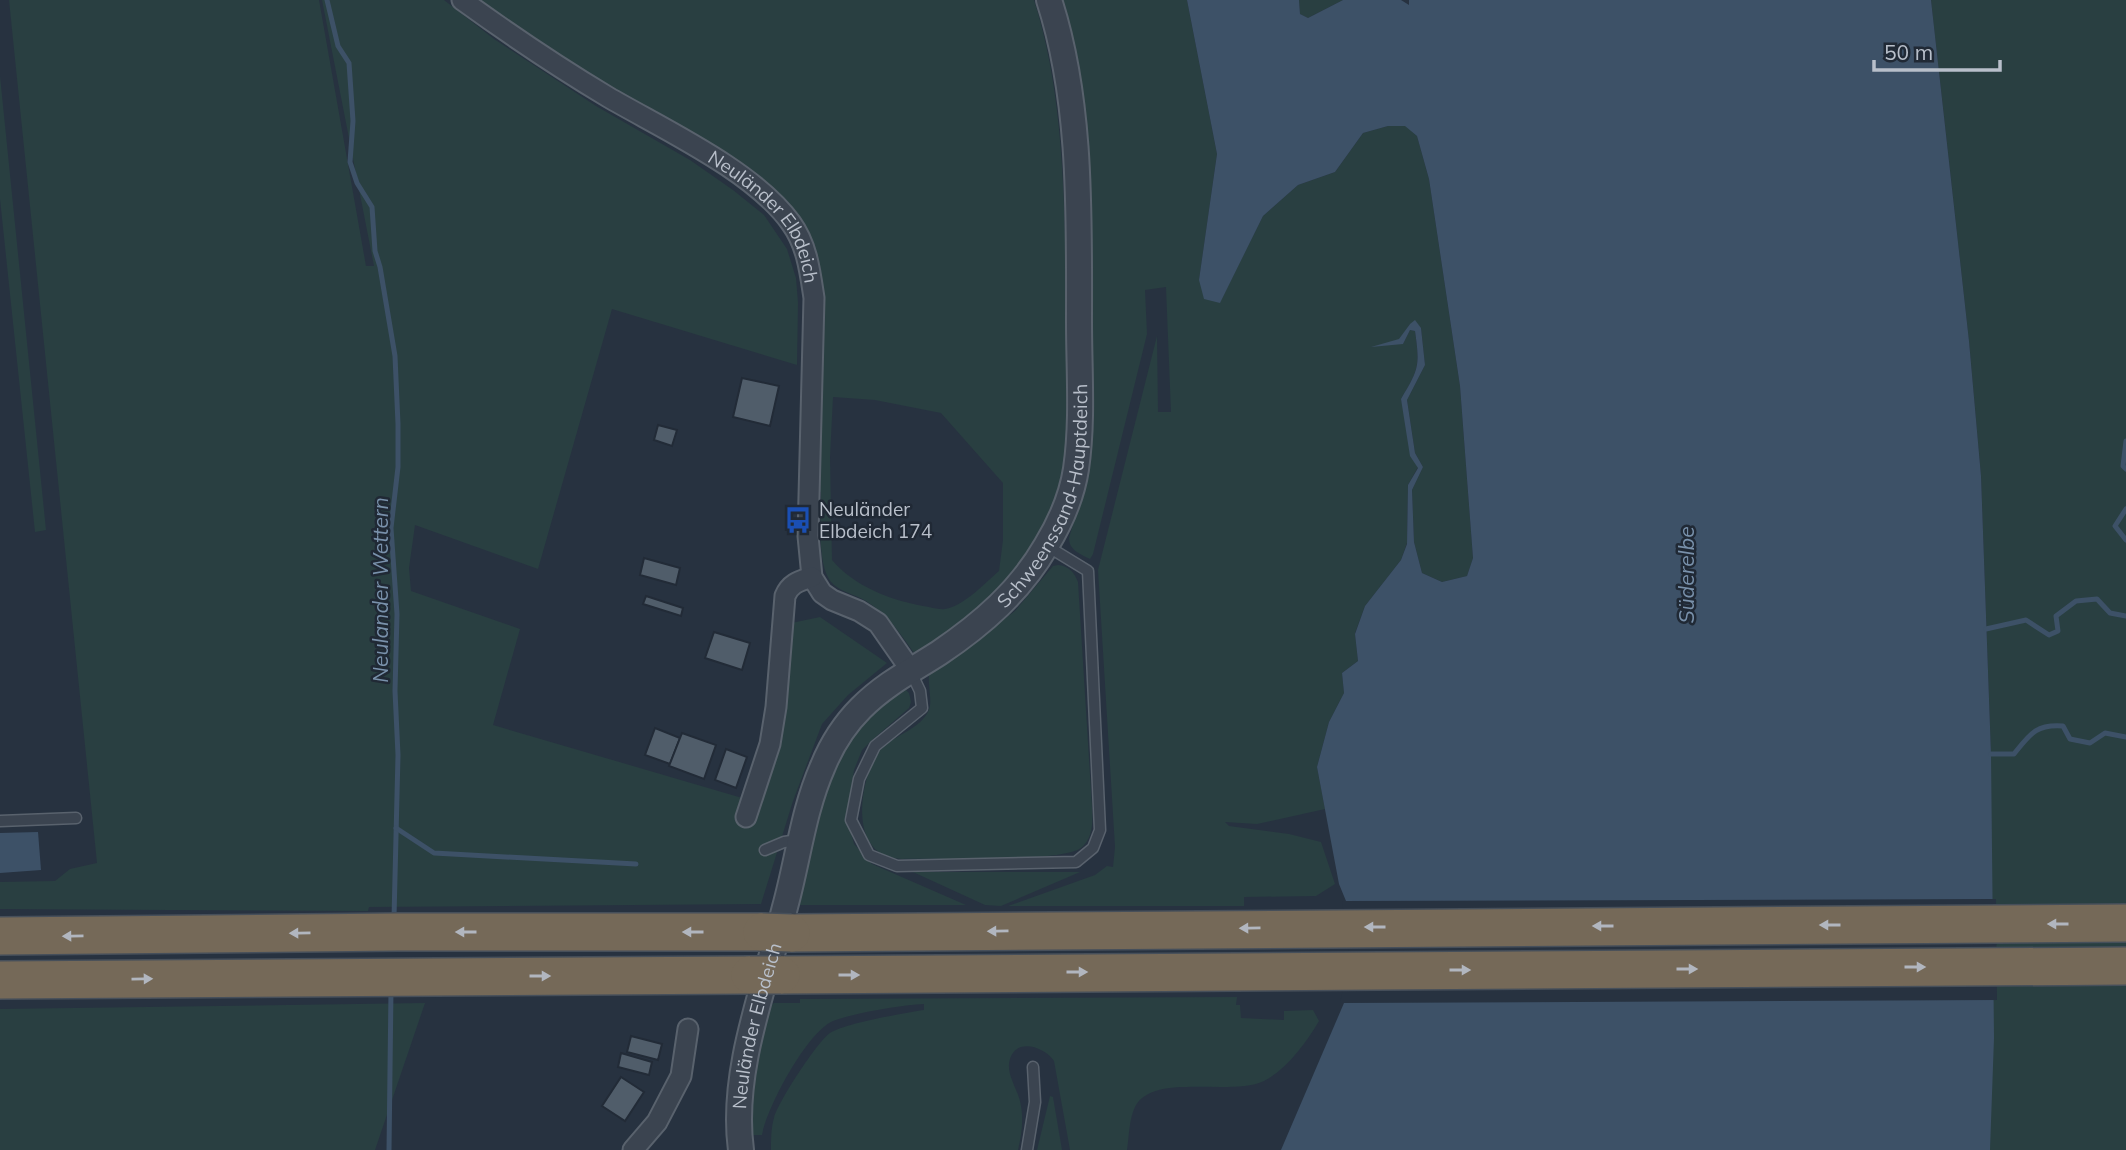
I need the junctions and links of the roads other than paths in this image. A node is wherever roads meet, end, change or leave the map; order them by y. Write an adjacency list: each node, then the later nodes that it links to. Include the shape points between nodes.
1 (462, 0): 4 (street, Neuländer Elbdeich, via 582,81 745,179 790,222 802,242 814,298 808,536)
2 (1049, 0): 3 (street, Schweenssand-Hauptdeich, via 1072,110 1079,227 1080,391 1075,471 1063,512)
3 (1046, 546): 5 (street, Schweenssand-Hauptdeich, via 1021,583 993,612); 5 (lane, via 1088,571 1100,830 1093,848 1076,862 897,866 869,855 851,820 859,779 875,746 922,708)
4 (812, 577): 5 (street, via 832,600 878,623); 6 (street, via 795,582 785,596 770,744)
5 (910, 669): 9 (street, Schweenssand-Hauptdeich, via 886,685 839,732 813,791)
6 (746, 817)
7 (76, 818): 8 (lane)
8 (0, 821)
9 (800, 840): 10 (lane); 11 (street, Schweenssand-Hauptdeich)
10 (765, 850)
11 (780, 923): 12 (highway, one-way to 11, via 1318,927); 13 (highway, one-way to 13); 19 (street, Neuländer Elbdeich, via 742,1081)
12 (2126, 923)
13 (0, 936)
14 (2126, 966): 15 (highway, one-way to 14)
15 (0, 980)
16 (688, 1029): 18 (street, via 681,1076 657,1122)
17 (1033, 1067): 20 (lane, via 1035,1102)
18 (633, 1150)
19 (741, 1150)
20 (1027, 1150)

